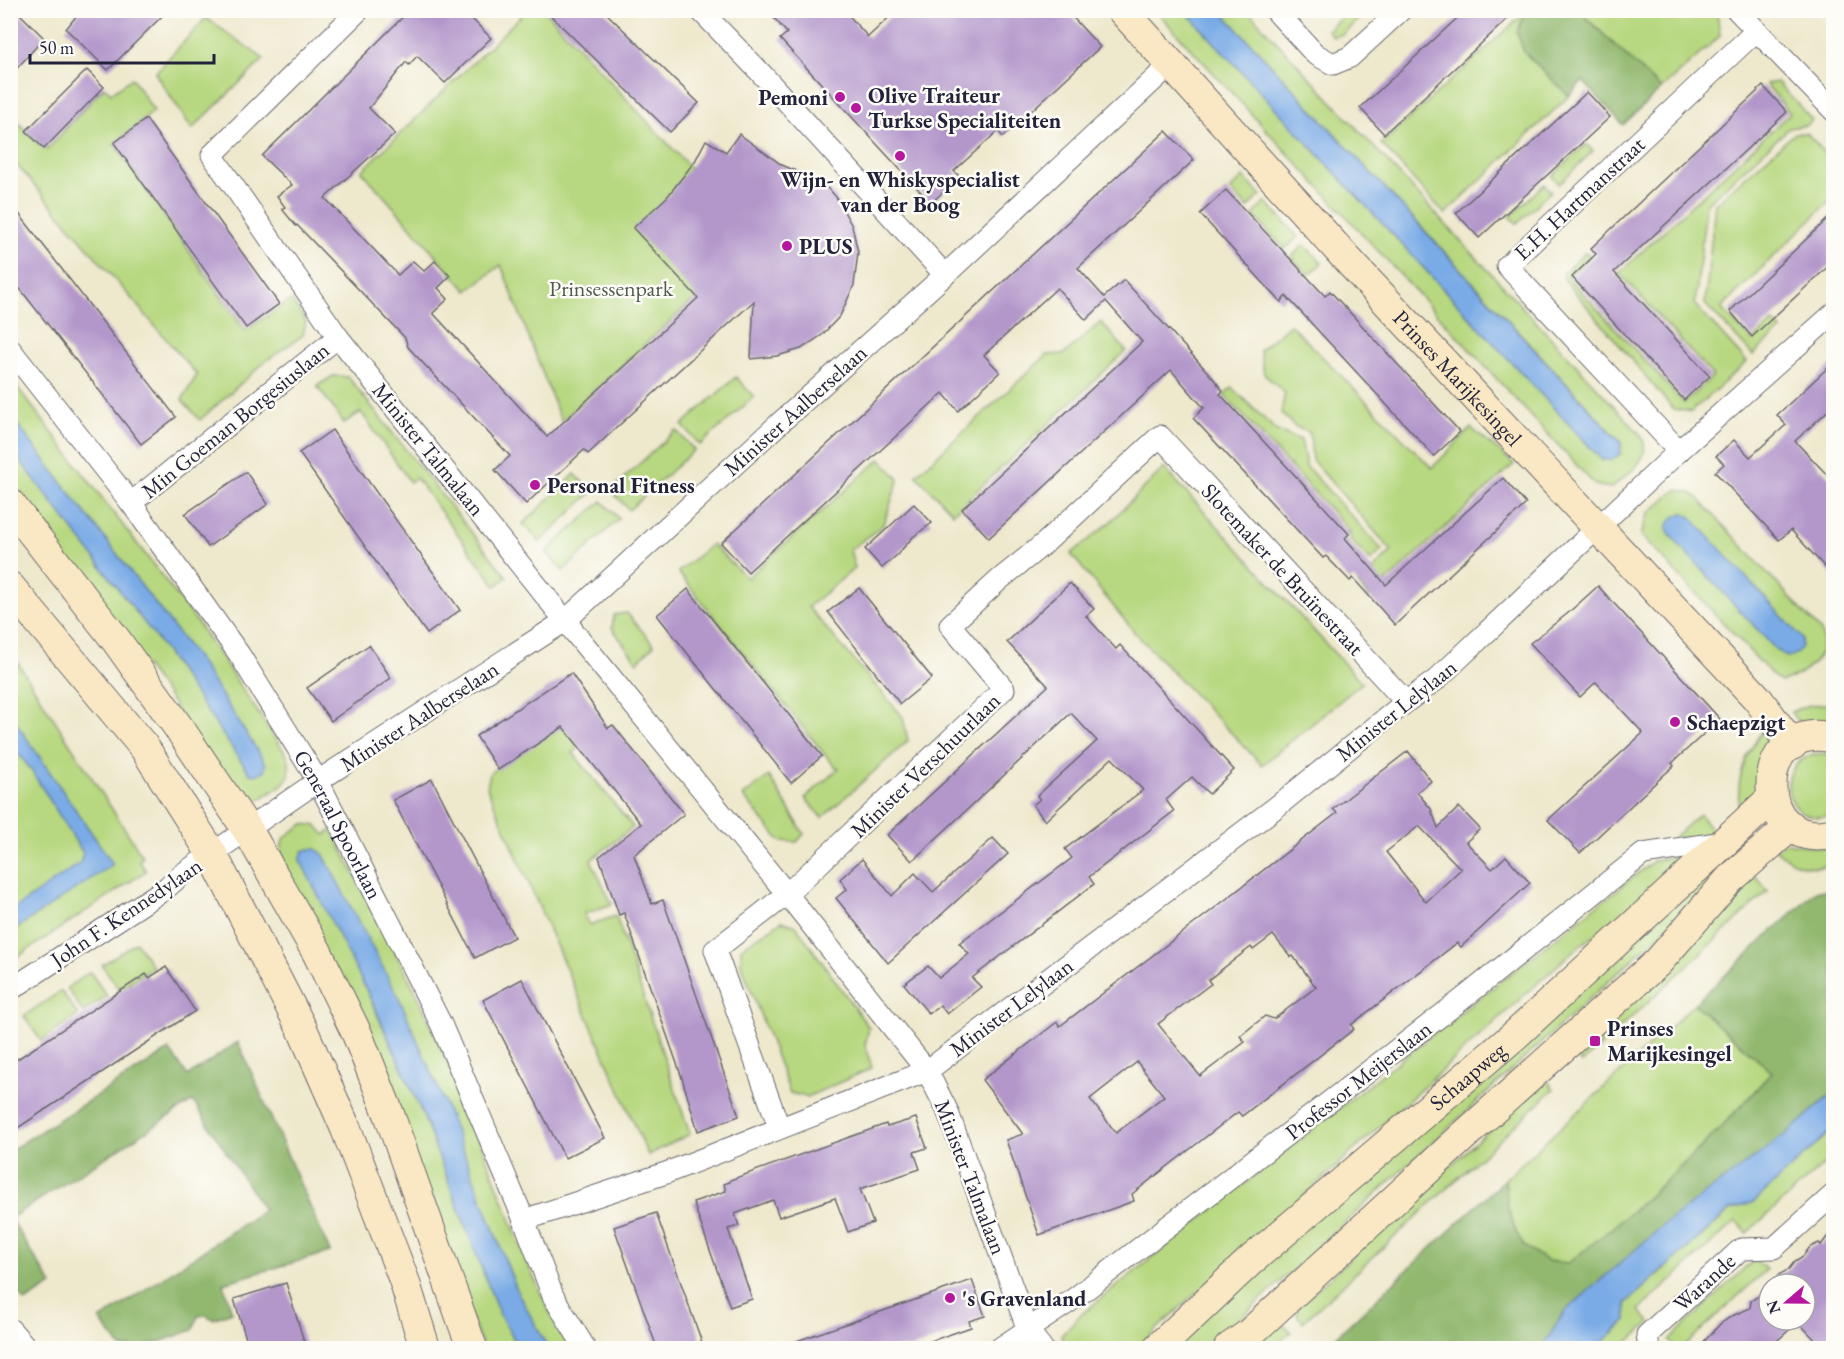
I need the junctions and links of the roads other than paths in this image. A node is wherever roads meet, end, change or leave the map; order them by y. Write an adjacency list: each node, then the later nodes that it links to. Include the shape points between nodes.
1 (359, 10): 12 (street, Minister Talmalaan, via 212,155)
2 (700, 10): 10 (street)
3 (1122, 10): 8 (street, Prinses Marijkesingel)
4 (1275, 10): 5 (street, via 1315,54 1333,64 1350,57)
5 (1401, 10)
6 (1737, 10): 7 (street)
7 (1756, 31): 9 (street); 15 (street, E.H. Hartmanstraat, via 1507,266)
8 (1172, 63): 10 (street, Minister Aalberselaan); 18 (street, Prinses Marijkesingel)
9 (1833, 111)
10 (945, 275): 20 (street, Minister Aalberselaan)
11 (1833, 313): 15 (street, Minister Lelylaan)
12 (338, 337): 16 (street, Min Goeman Borgesiuslaan); 20 (street, Minister Talmalaan)
13 (10, 349): 16 (street, Generaal Spoorlaan)
14 (1160, 436): 21 (street, Slotemaker de Bruïnestraat); 31 (street, Minister Verschuurlaan, via 950,625 1004,689)
15 (1679, 451): 18 (street, Minister Lelylaan)
16 (131, 503): 24 (street, Generaal Spoorlaan, via 239,654)
17 (10, 504): 27 (street, via 116,640)
18 (1597, 529): 21 (street, Minister Lelylaan, via 1437,680); 23 (street, Prinses Marijkesingel, via 1757,698)
19 (10, 587): 30 (street, via 144,747)
20 (565, 621): 24 (street, Minister Aalberselaan); 31 (street, Minister Talmalaan)
21 (1406, 702): 33 (street, Minister Lelylaan, via 1275,808)
22 (1833, 738): 23 (street, via 1809,737)
23 (1792, 745): 25 (street, via 1779,756 1772,772)
24 (318, 781): 27 (street, Minister Aalberselaan); 36 (street, Generaal Spoorlaan, via 441,1024)
25 (1772, 798): 26 (street); 29 (street, Schaapweg)
26 (1791, 826): 28 (street, via 1818,835); 46 (street, Schaapweg, via 1729,880 1658,962)
27 (247, 829): 30 (street, Minister Aalberselaan); 41 (street, via 317,952 357,1034)
28 (1833, 833)
29 (1725, 842): 38 (street, Professor Meijerslaan, via 1643,854 1446,1012); 45 (street, Schaapweg, via 1514,1036 1249,1262)
30 (212, 854): 32 (street, John F. Kennedylaan); 40 (street, via 303,1031 346,1129 404,1280)
31 (788, 894): 33 (street, Minister Talmalaan); 34 (street, via 715,950)
32 (10, 990)
33 (927, 1071): 34 (street, Minister Talmalaan); 38 (street, Minister Talmalaan, via 947,1110)
34 (779, 1127): 36 (street, Minister Talmalaan, via 666,1173)
35 (1833, 1194): 47 (street, Warande, via 1774,1248 1741,1249 1647,1335)
36 (524, 1220): 42 (street, Generaal Spoorlaan, via 553,1296)
37 (10, 1329): 39 (street)
38 (1028, 1330): 43 (street, Professor Meijerslaan); 44 (street, Minister Talmalaan)
39 (27, 1348)
40 (425, 1348)
41 (472, 1348)
42 (585, 1348)
43 (1000, 1348)
44 (1042, 1348)
45 (1158, 1348)
46 (1229, 1348)
47 (1649, 1348)

